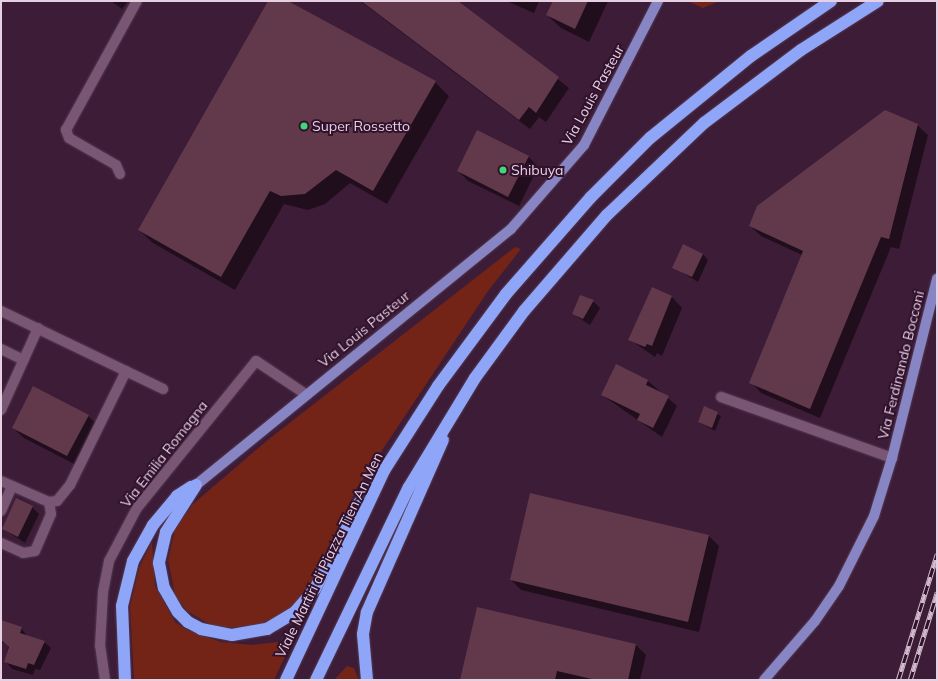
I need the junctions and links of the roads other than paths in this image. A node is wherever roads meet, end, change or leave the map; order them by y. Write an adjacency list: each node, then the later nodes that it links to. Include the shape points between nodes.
1 (137, 1): 5 (street, via 66,130 69,138 116,165)
2 (658, 1): 13 (main road, Via Louis Pasteur, via 614,93 570,165 511,229)
3 (831, 1): 18 (highway, Viale Martiri di Piazza Tien An Men, via 717,82 650,138 591,197 470,339)
4 (878, 1): 16 (highway, via 832,29 738,95 607,215 524,311)
5 (120, 174)
6 (937, 279): 17 (main road, Via Ferdinando Bocconi)
7 (1, 311): 8 (street)
8 (38, 328): 10 (street); 11 (street)
9 (1, 349): 10 (street)
10 (24, 360): 15 (street)
11 (126, 371): 12 (street); 22 (street, via 70,485 57,501)
12 (163, 389)
13 (307, 395): 20 (main road, Via Louis Pasteur); 25 (street, Via Emilia Romagna, via 256,361 137,508 109,561 103,592 100,646)
14 (721, 397): 17 (street, Via Ferdinando Bocconi)
15 (1, 410)
16 (452, 416): 28 (highway, via 390,524); 29 (highway, via 430,475 395,543 367,612 363,634)
17 (892, 458): 30 (main road, Via Ferdinando Bocconi, via 874,516 839,586 815,621)
18 (385, 469): 20 (highway, via 359,503 304,603 273,626 238,635 216,633 188,622 178,612 164,588 160,563 166,532); 27 (highway, Viale Martiri di Piazza Tien An Men)
19 (1, 481): 21 (street)
20 (196, 484): 26 (highway, Via Louis Pasteur, via 165,510 143,539 133,561 122,606)
21 (12, 486): 22 (street); 23 (street)
22 (48, 502): 24 (street, via 51,514 35,551 23,554)
23 (1, 511)
24 (1, 543)
25 (105, 680)
26 (125, 680)
27 (286, 680)
28 (316, 680)
29 (367, 680)
30 (764, 680)

